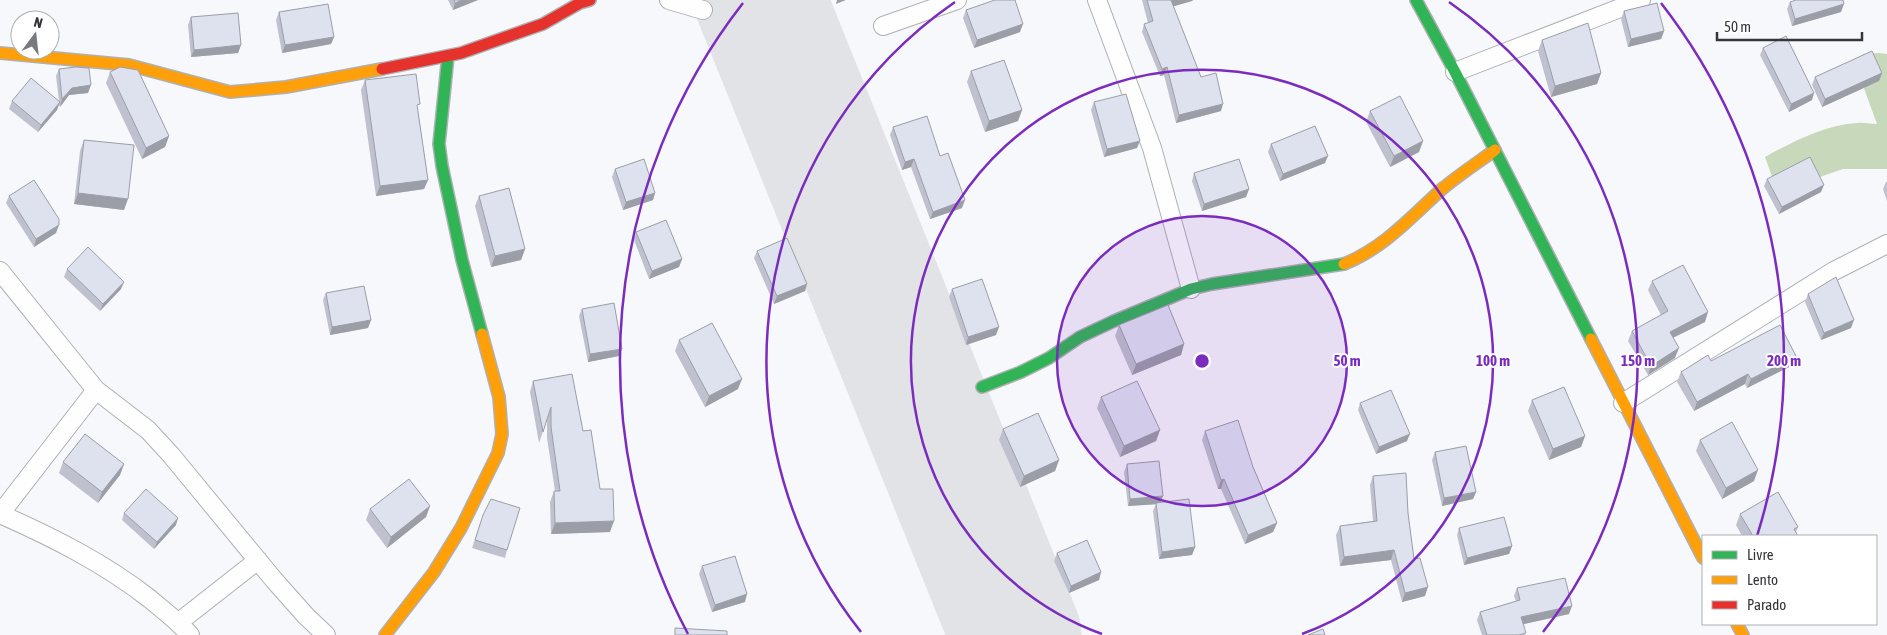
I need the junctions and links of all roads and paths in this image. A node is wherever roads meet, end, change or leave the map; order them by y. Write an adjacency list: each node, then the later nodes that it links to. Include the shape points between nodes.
1 (590, 0): 10 (street, via 543,24)
2 (669, 0): 7 (street)
3 (957, 0): 8 (street)
4 (1097, 0): 15 (street, via 1152,148)
5 (1416, 0): 11 (street)
6 (1641, 0): 11 (street)
7 (703, 10)
8 (883, 26)
9 (0, 53): 10 (street, via 129,65 230,92 286,86)
10 (448, 56): 24 (street, via 440,144 442,166 462,260 499,397 502,434 498,454 461,528 434,572)
11 (1455, 72): 12 (street)
12 (1495, 150): 15 (street, via 1446,186 1360,259); 18 (street)
13 (1887, 244): 18 (street, via 1834,271)
14 (0, 271): 17 (street)
15 (1191, 289): 16 (street, via 1114,321 1022,372)
16 (982, 387)
17 (96, 390): 19 (street); 21 (street, via 148,430)
18 (1623, 403): 20 (street)
19 (0, 514): 22 (street, via 92,558)
20 (1702, 556)
21 (258, 560): 22 (street); 23 (street)
22 (184, 628)
23 (326, 635)
24 (385, 635)

